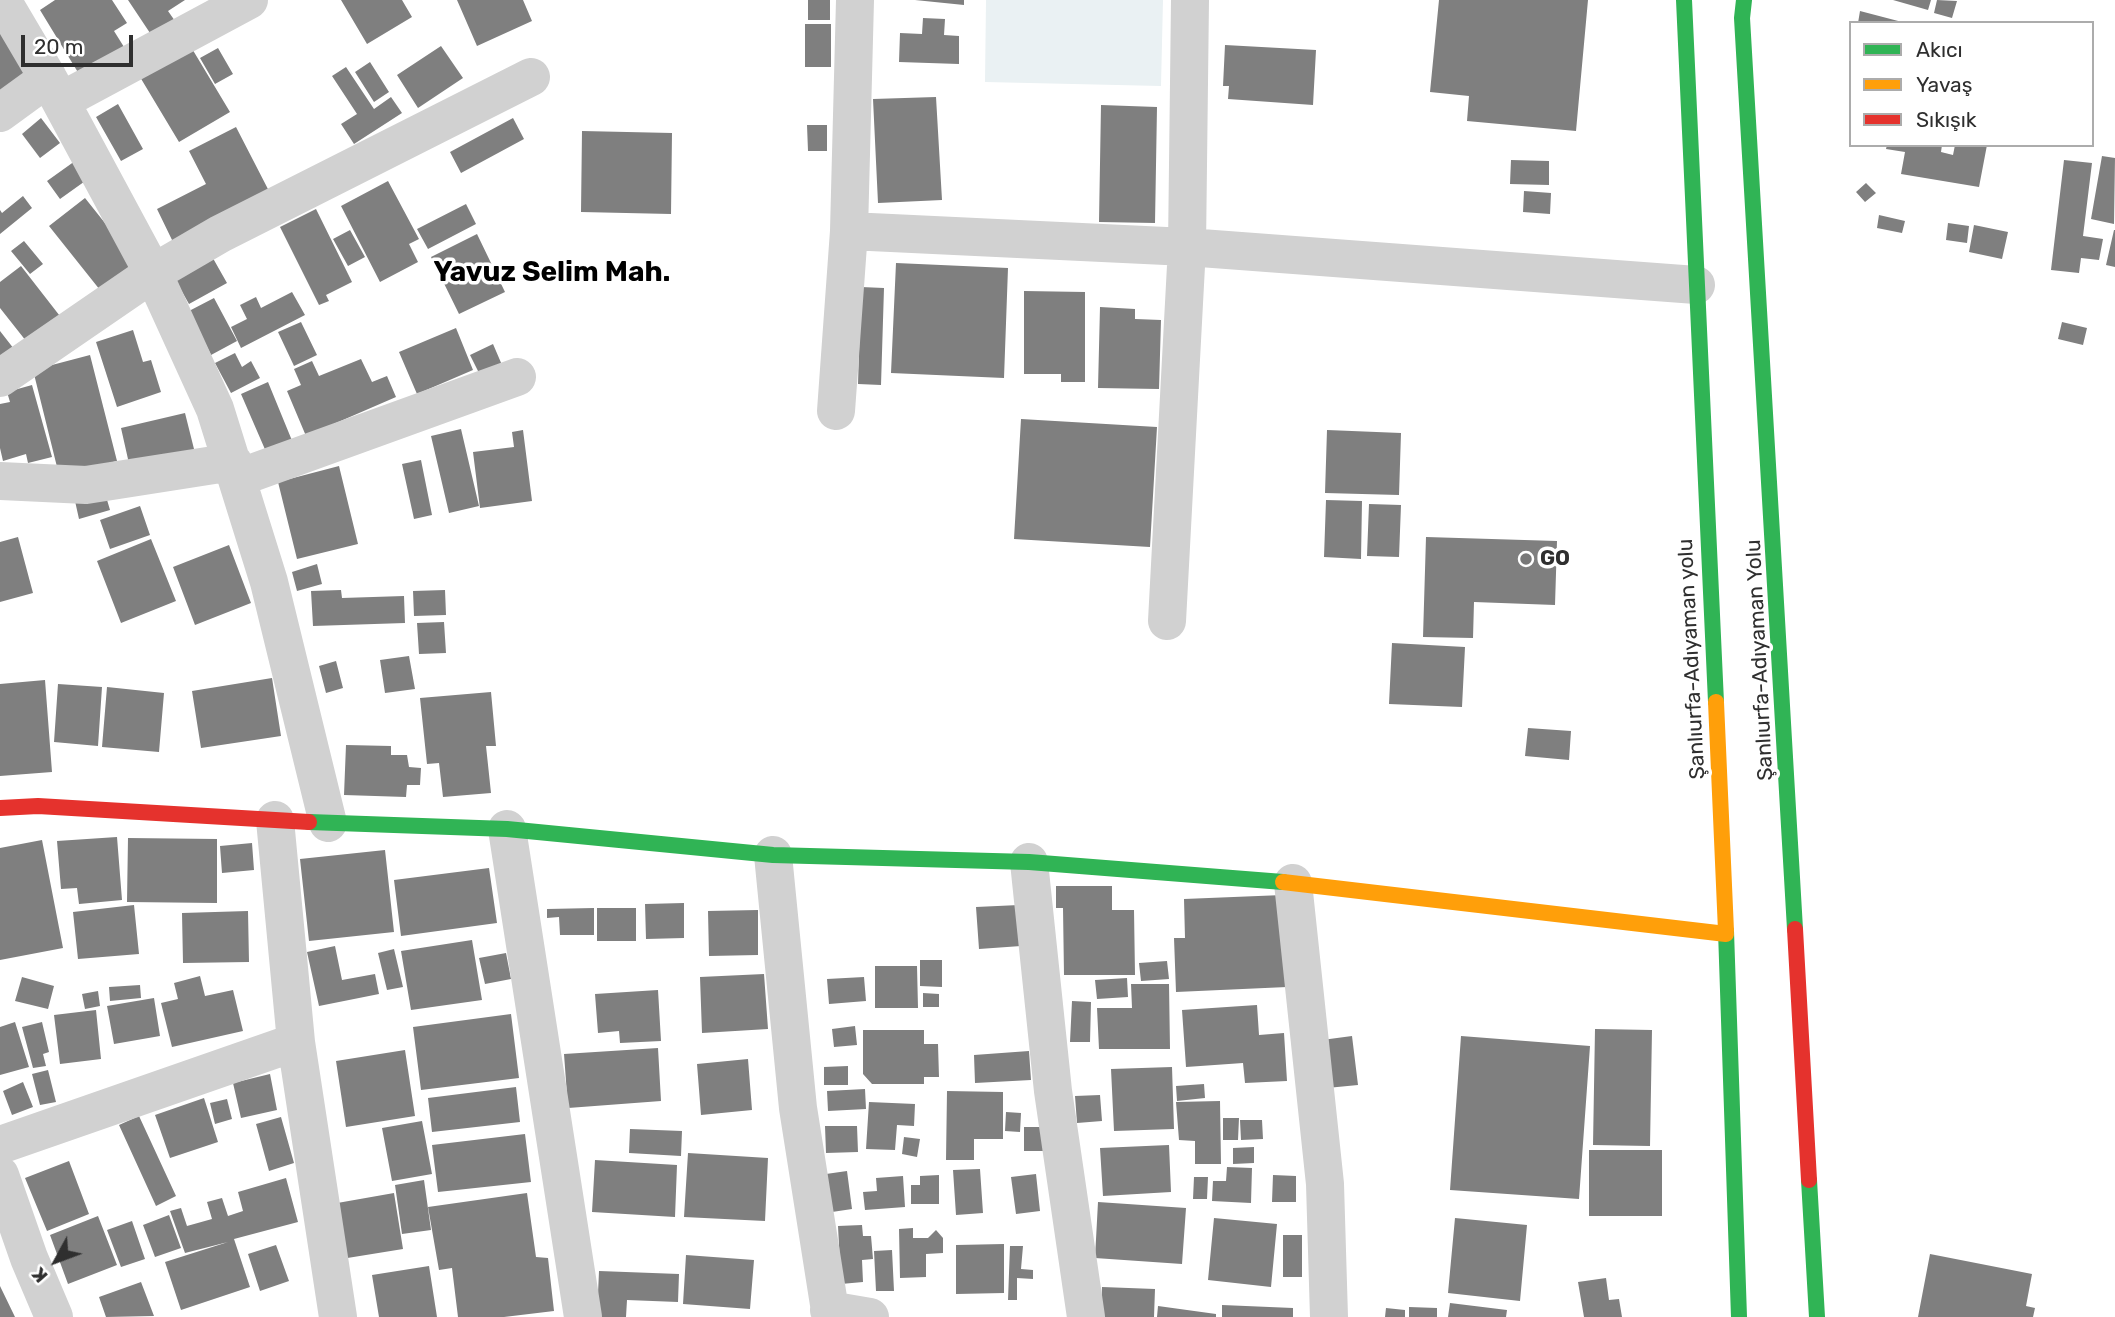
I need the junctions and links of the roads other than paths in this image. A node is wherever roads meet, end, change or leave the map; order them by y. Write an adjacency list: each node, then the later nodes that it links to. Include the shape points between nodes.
1 (2, 0): 8 (street)
2 (250, 0): 8 (street)
3 (855, 0): 10 (street)
4 (1190, 0): 11 (street)
5 (1684, 0): 13 (main road, Şanlıurfa-Adıyaman yolu)
6 (1744, 0): 39 (main road, Şanlıurfa-Adıyaman Yolu)
7 (531, 77): 12 (street, via 220,234)
8 (55, 90): 9 (street); 12 (street)
9 (0, 113)
10 (849, 231): 11 (street); 16 (street)
11 (1188, 247): 13 (street); 19 (street)
12 (153, 273): 15 (street); 17 (street, via 215,410)
13 (1696, 285): 27 (main road, Şanlıurfa-Adıyaman yolu)
14 (517, 377): 17 (street)
15 (0, 378)
16 (836, 411)
17 (235, 470): 18 (street, via 86,485); 22 (street, via 269,582)
18 (0, 481)
19 (1167, 621)
20 (0, 808): 21 (main road, via 38,806)
21 (275, 820): 22 (main road); 28 (street)
22 (328, 823): 23 (main road)
23 (507, 829): 24 (main road); 34 (street)
24 (773, 855): 25 (main road); 31 (street, via 797,1108)
25 (1029, 862): 26 (main road); 36 (street, via 1053,1091)
26 (1293, 883): 27 (main road); 37 (street, via 1325,1184)
27 (1726, 933): 38 (main road, Şanlıurfa-Adıyaman yolu)
28 (296, 1042): 29 (street); 33 (street)
29 (0, 1145)
30 (0, 1175): 32 (street)
31 (830, 1313): 35 (street)
32 (54, 1317)
33 (338, 1317)
34 (583, 1317)
35 (870, 1317)
36 (1087, 1317)
37 (1329, 1317)
38 (1739, 1317)
39 (1817, 1317)

